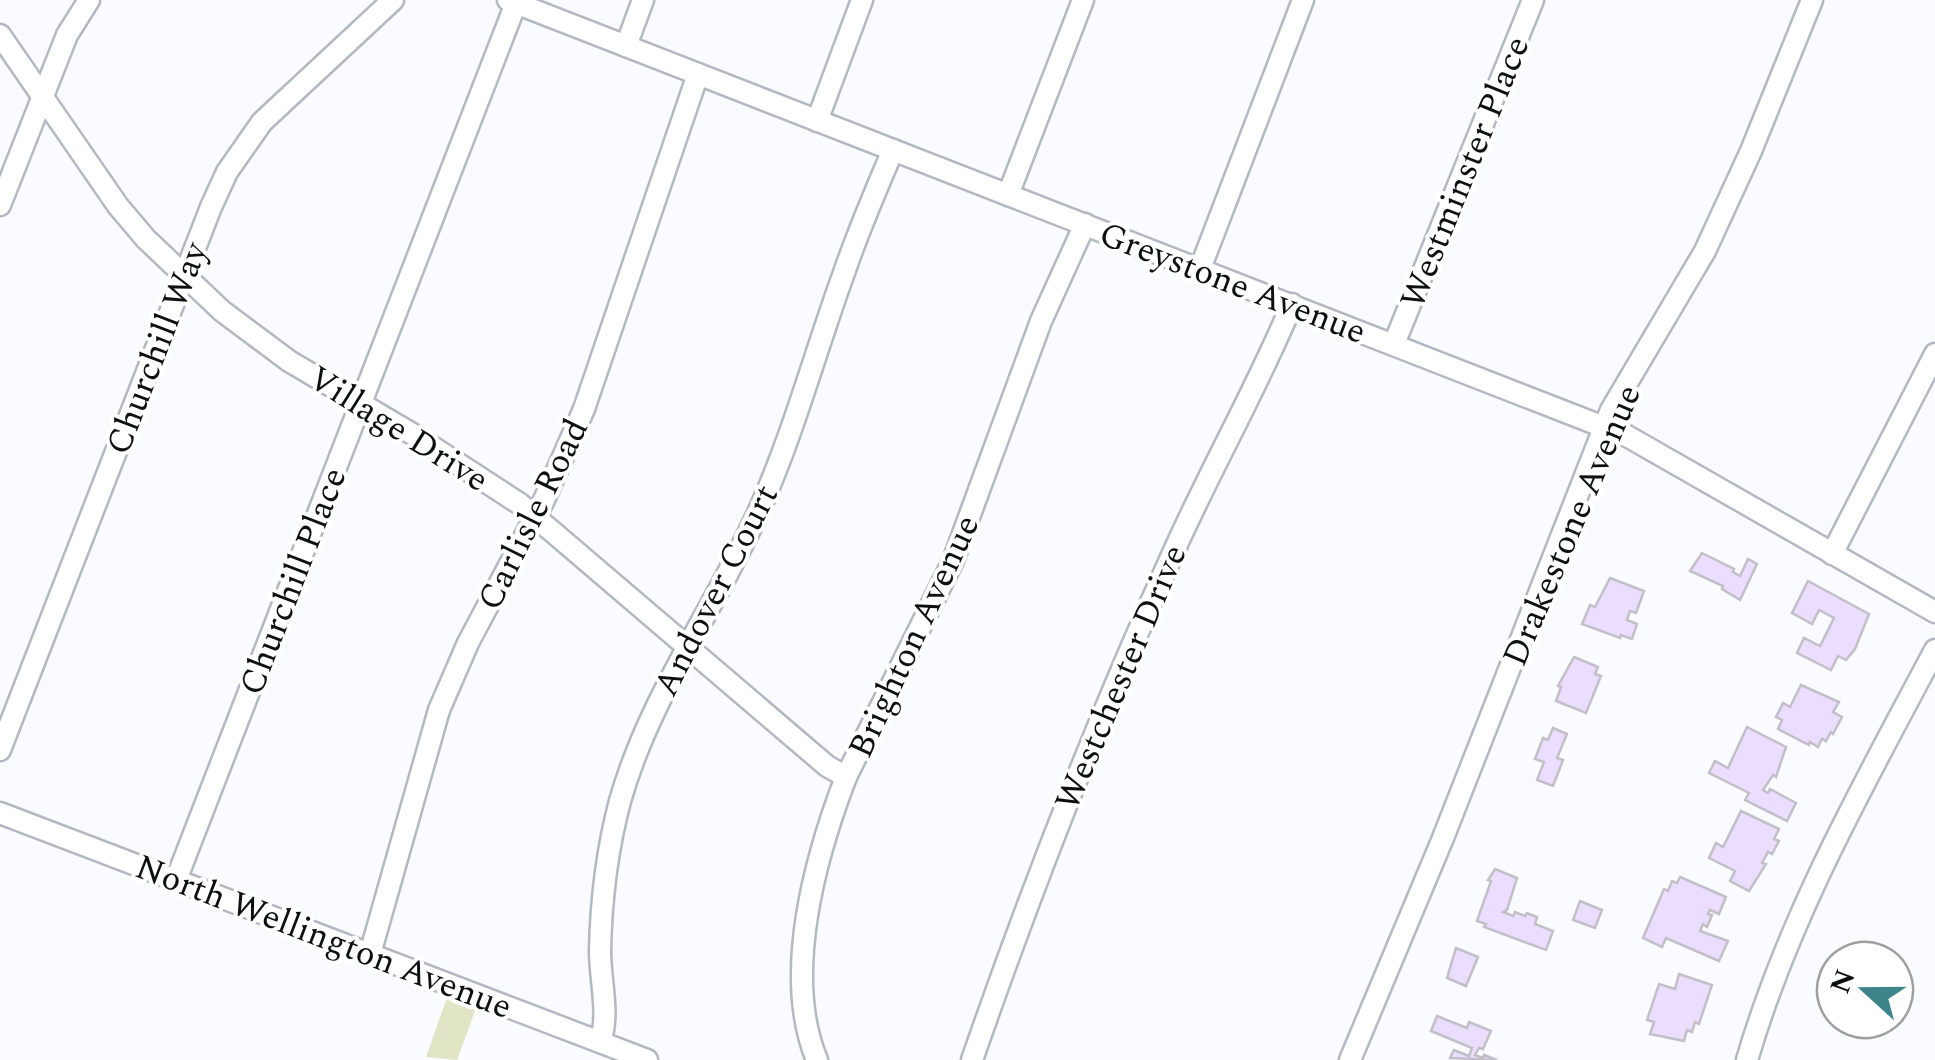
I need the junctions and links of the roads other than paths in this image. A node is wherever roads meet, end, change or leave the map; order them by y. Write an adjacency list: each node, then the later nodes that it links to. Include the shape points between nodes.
1 (89, 0): 13 (street)
2 (393, 0): 20 (street, Churchill Way, via 246,142 210,207)
3 (643, 0): 11 (street)
4 (862, 0): 14 (street)
5 (1083, 0): 16 (street)
6 (1303, 0): 19 (street)
7 (1533, 0): 22 (street, Westminster Place)
8 (1812, 0): 25 (street, Drakestone Avenue, via 1724,212)
9 (512, 2): 11 (street, Greystone Avenue); 24 (street, Churchill Place)
10 (0, 35): 13 (street, Village Drive)
11 (626, 46): 12 (street, Greystone Avenue)
12 (698, 74): 14 (street, Greystone Avenue); 26 (street, Carlisle Road, via 608,343)
13 (42, 96): 17 (street); 20 (street, Village Drive, via 118,206)
14 (817, 121): 15 (street, Greystone Avenue)
15 (893, 150): 16 (street, Greystone Avenue); 29 (street, Andover Court, via 845,268 782,458)
16 (1008, 195): 18 (street, Greystone Avenue)
17 (0, 204)
18 (1085, 224): 19 (street, Greystone Avenue); 32 (street, Brighton Avenue, via 1041,321 953,561)
19 (1200, 269): 21 (street, Greystone Avenue)
20 (184, 276): 24 (street, Village Drive, via 254,338); 31 (street, Churchill Way)
21 (1292, 304): 22 (street, Greystone Avenue); 39 (street, Westchester Drive, via 1102,713)
22 (1394, 344): 25 (street, Greystone Avenue)
23 (1935, 354): 27 (street)
24 (360, 404): 26 (street, Village Drive); 34 (street, Churchill Place)
25 (1604, 426): 27 (street, Greystone Avenue); 40 (street, Drakestone Avenue)
26 (536, 517): 29 (street, Village Drive); 35 (street, Carlisle Road, via 439,710)
27 (1832, 554): 28 (street, Greystone Avenue)
28 (1935, 612)
29 (688, 647): 32 (street, Village Drive); 36 (street, Andover Court, via 632,762 612,838 602,913)
30 (1935, 650): 41 (street, via 1796,928)
31 (0, 750)
32 (846, 777): 38 (street, Brighton Avenue, via 816,869 806,933 805,1019)
33 (0, 813): 34 (street, North Wellington Avenue)
34 (176, 880): 35 (street, North Wellington Avenue)
35 (370, 954): 36 (street, North Wellington Avenue)
36 (600, 1042): 37 (street, North Wellington Avenue)
37 (647, 1060)
38 (817, 1060)
39 (972, 1060)
40 (1350, 1060)
41 (1748, 1060)

